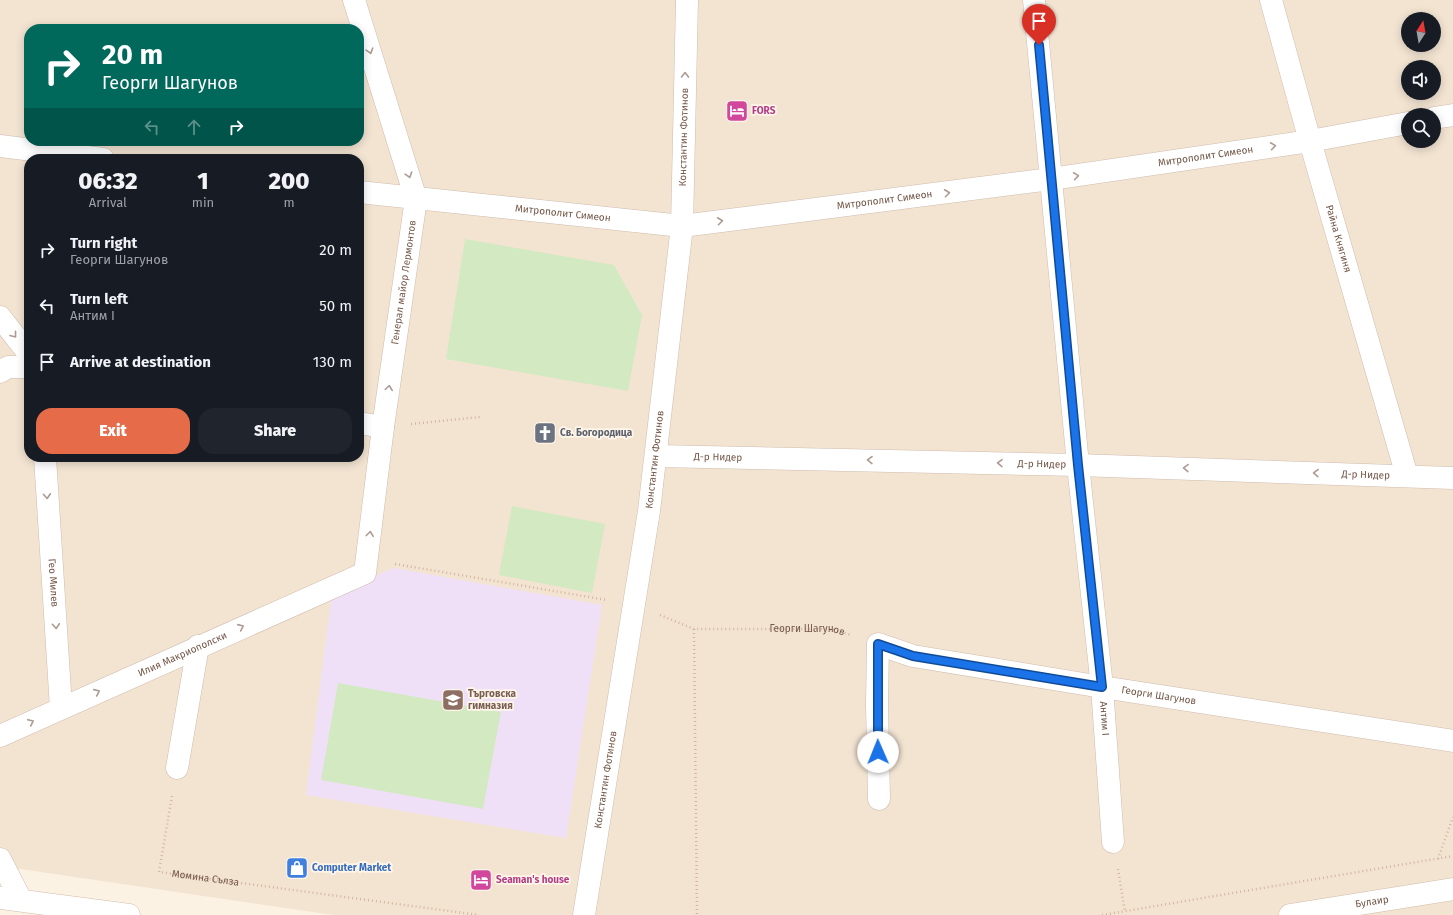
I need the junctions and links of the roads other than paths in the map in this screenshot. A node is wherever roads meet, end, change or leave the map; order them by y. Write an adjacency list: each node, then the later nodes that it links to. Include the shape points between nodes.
1 (354, 0): 5 (street, Генерал майор Лермонтов, one-way to 5)
2 (687, 0): 16 (street, Константин Фотинов, one-way to 2)
3 (1034, 0): 13 (street, Антим I)
4 (1271, 0): 10 (street, Райна Княгиня)
5 (361, 24)
6 (364, 32): 15 (street, Генерал майор Лермонтов, one-way to 15)
7 (1453, 115): 8 (street)
8 (1441, 117)
9 (1401, 124): 10 (street, Митрополит Симеон)
10 (1310, 141): 13 (street, Митрополит Симеон, one-way to 10); 26 (street, Райна Княгиня)
11 (0, 146): 12 (street)
12 (63, 154)
13 (1051, 179): 16 (street, Митрополит Симеон, one-way to 13); 25 (street, Антим I)
14 (364, 193): 15 (street, Митрополит Симеон)
15 (416, 199): 16 (street, Митрополит Симеон); 22 (street, Генерал майор Лермонтов, one-way to 15)
16 (682, 226): 23 (street, Константин Фотинов)
17 (0, 317): 18 (street, one-way to 18)
18 (24, 348)
19 (24, 367): 20 (street, via 8,367)
20 (0, 372)
21 (364, 424): 22 (street)
22 (383, 427): 28 (street, Генерал майор Лермонтов, one-way to 22)
23 (656, 456): 25 (street, Д-р Нидер, one-way to 23); 42 (street, Константин Фотинов)
24 (45, 462): 31 (street, Гео Милев, one-way to 31)
25 (1078, 465): 26 (street, Д-р Нидер, one-way to 25); 30 (street, Антим I)
26 (1407, 476): 27 (street, Д-р Нидер)
27 (1453, 478)
28 (366, 566): 29 (street, Илия Макриополски, one-way to 28)
29 (198, 646): 31 (street, Илия Макриополски, one-way to 29); 34 (street)
30 (1102, 687): 33 (street, Георги Шагунов); 35 (street, Георги Шагунов, via 913,656 878,644); 36 (street, Антим I)
31 (61, 708): 32 (street, Илия Макриополски, one-way to 31)
32 (0, 736)
33 (1453, 741)
34 (176, 768)
35 (879, 799)
36 (1113, 842)
37 (0, 859): 40 (street)
38 (1453, 889): 43 (street, Булаир)
39 (0, 898): 40 (street)
40 (21, 900): 41 (street)
41 (129, 915)
42 (584, 915)
43 (1290, 915)

